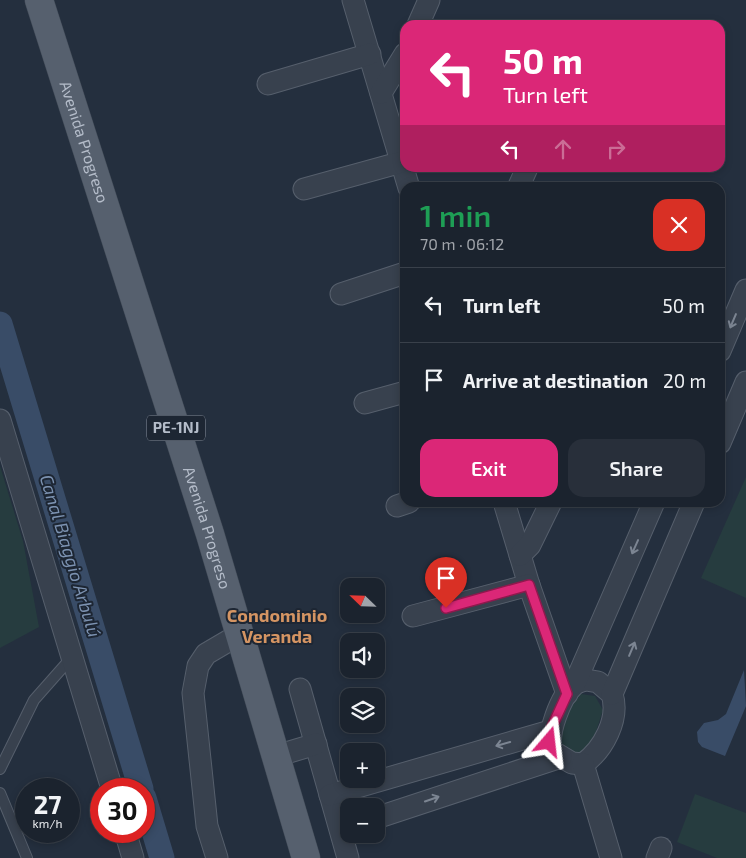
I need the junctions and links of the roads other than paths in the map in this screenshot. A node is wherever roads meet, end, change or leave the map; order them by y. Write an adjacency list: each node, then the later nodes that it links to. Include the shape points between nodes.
1 (39, 0): 28 (main road, Avenida Progreso / PE-1NJ)
2 (353, 0): 5 (street)
3 (430, 0): 4 (street)
4 (420, 20)
5 (370, 54): 7 (street); 8 (street)
6 (400, 62): 8 (street)
7 (268, 84)
8 (381, 93): 9 (street)
9 (400, 155)
10 (400, 163): 11 (street)
11 (304, 189)
12 (400, 275): 14 (street)
13 (746, 290): 15 (street, one-way to 15)
14 (341, 294)
15 (725, 339)
16 (746, 382): 20 (street)
17 (400, 393): 18 (street)
18 (366, 403)
19 (0, 420): 29 (street)
20 (725, 431)
21 (506, 507): 25 (street)
22 (549, 507): 25 (street, via 530,545)
23 (652, 507): 31 (street, one-way to 31)
24 (692, 507): 32 (street, one-way to 24)
25 (520, 555): 26 (street)
26 (529, 585): 27 (street); 31 (street)
27 (413, 616)
28 (240, 634): 35 (main road, Avenida Progreso / PE-1NJ); 48 (street, via 206,654 198,666 193,693 207,826)
29 (72, 657): 38 (lane, via 34,700); 39 (street)
30 (300, 689): 34 (street)
31 (571, 689): 32 (street, via 586,680 598,682); 33 (street)
32 (612, 694): 37 (street, via 615,713 600,749)
33 (550, 731): 36 (street, via 552,751); 41 (street, one-way to 41)
34 (316, 744): 35 (street); 41 (street)
35 (276, 756): 49 (main road, Avenida Progreso / PE-1NJ)
36 (561, 757): 37 (street); 42 (street, one-way to 36)
37 (583, 764): 51 (street)
38 (0, 769)
39 (109, 778)
40 (0, 793): 46 (lane)
41 (330, 795): 43 (street)
42 (385, 815)
43 (340, 817)
44 (129, 843): 47 (street)
45 (346, 843): 50 (street)
46 (27, 858)
47 (133, 858)
48 (217, 858)
49 (306, 858)
50 (348, 858)
51 (611, 858)

